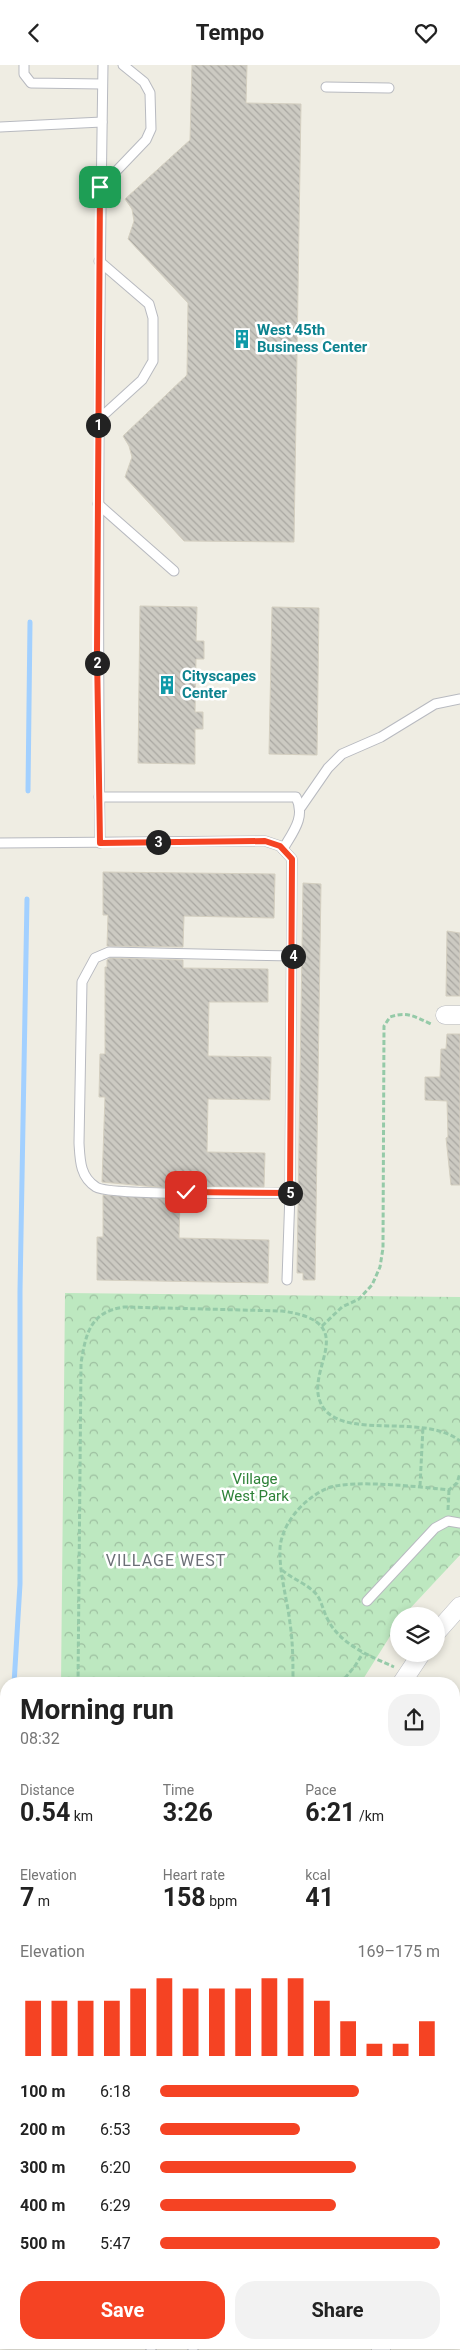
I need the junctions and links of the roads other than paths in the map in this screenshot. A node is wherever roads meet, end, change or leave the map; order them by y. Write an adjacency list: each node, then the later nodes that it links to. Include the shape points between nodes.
1 (24, 65): 4 (lane, via 24,74 31,83)
2 (103, 65): 4 (lane)
3 (123, 65): 9 (lane, via 144,82 150,93 151,129 146,140)
4 (102, 84): 7 (lane)
5 (326, 87): 6 (lane)
6 (389, 88)
7 (102, 122): 8 (lane); 9 (lane)
8 (0, 127)
9 (100, 187): 10 (lane)
10 (100, 261): 11 (lane); 11 (lane, via 149,304 154,318 154,361 142,380)
11 (98, 420): 12 (lane)
12 (98, 503): 13 (lane); 15 (lane)
13 (174, 571)
14 (460, 699): 16 (lane, via 436,704 381,737 342,754)
15 (99, 797): 16 (lane, via 296,797); 18 (lane)
16 (301, 807): 19 (lane, via 300,819)
17 (0, 843): 18 (lane)
18 (100, 843): 19 (lane, via 265,841)
19 (283, 849): 20 (lane, via 292,859)
20 (293, 956): 21 (lane); 21 (lane, via 109,953 95,958 82,982 79,1143 85,1179 98,1189)
21 (290, 1193): 22 (lane)
22 (287, 1280)
23 (460, 1523): 24 (lane, via 448,1521 435,1528)
24 (367, 1601)
25 (460, 1606): 26 (street)
26 (445, 1623)
27 (415, 1662): 28 (street)
28 (404, 1677)

